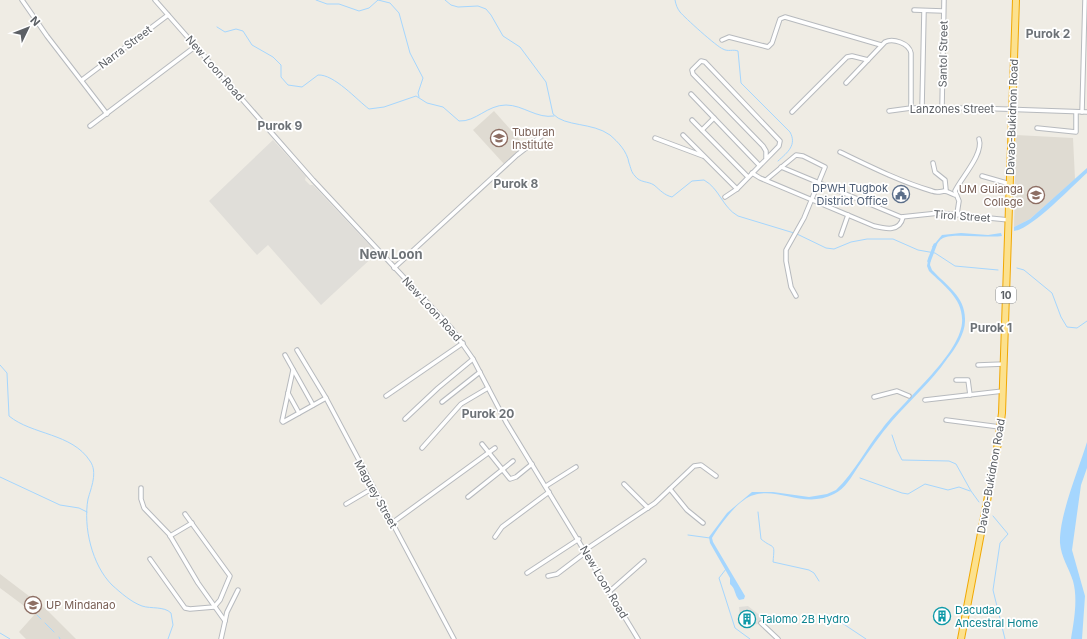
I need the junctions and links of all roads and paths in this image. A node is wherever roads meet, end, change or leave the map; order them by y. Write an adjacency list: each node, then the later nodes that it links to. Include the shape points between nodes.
1 (22, 0): 14 (street)
2 (155, 0): 9 (street, New Loon Road)
3 (944, 0): 8 (street, Santol Street)
4 (1016, 0): 20 (highway, Davao-Bukidnon Road / 10)
5 (1086, 0): 24 (street)
6 (914, 10): 7 (street)
7 (924, 11): 8 (street); 18 (street)
8 (943, 11): 19 (street, Santol Street)
9 (168, 15): 12 (street, New Loon Road); 14 (street, Narra Street)
10 (722, 40): 11 (street, via 729,37 766,48 772,42 780,19 785,17)
11 (881, 45): 13 (street); 17 (street, via 891,40 910,49)
12 (196, 46): 25 (street); 57 (street, New Loon Road)
13 (868, 60): 15 (street); 21 (street, via 847,57)
14 (82, 80): 25 (street)
15 (846, 83)
16 (691, 94): 26 (street)
17 (911, 108): 18 (street, Lanzones Street); 22 (street, Lanzones Street)
18 (922, 108): 19 (street, Lanzones Street)
19 (942, 108): 20 (street, Lanzones Street)
20 (1012, 110): 23 (street, Lanzones Street); 46 (highway, Davao-Bukidnon Road / 10)
21 (792, 112)
22 (889, 112)
23 (1076, 112): 24 (street, Lanzones Street); 29 (street, via 1076,132)
24 (1085, 112)
25 (108, 114): 28 (street)
26 (714, 118): 31 (street); 39 (street)
27 (692, 120): 31 (street)
28 (90, 126)
29 (1037, 128)
30 (548, 130): 57 (street)
31 (702, 130): 43 (street)
32 (683, 135): 36 (street)
33 (655, 138): 36 (street)
34 (979, 140): 49 (street, via 980,147 956,189)
35 (840, 152): 48 (street, via 880,172 921,188 936,193)
36 (704, 157): 47 (street)
37 (766, 158): 37 (street, via 780,144 779,139 705,62 701,61 692,70 693,74 762,146 766,151); 39 (street)
38 (934, 163): 48 (street, via 935,172 945,180)
39 (759, 165): 41 (street)
40 (781, 167): 44 (street); 45 (street, Tirol Street); 45 (street, via 798,155 824,165 826,168)
41 (752, 173): 43 (street); 44 (street)
42 (982, 176): 46 (street)
43 (748, 177): 47 (street)
44 (766, 180): 51 (street)
45 (820, 183): 51 (street); 54 (street, Tirol Street)
46 (1010, 184): 55 (highway, Davao-Bukidnon Road / 10)
47 (737, 189): 50 (street)
48 (946, 190): 49 (street)
49 (956, 195): 52 (street, via 959,201)
50 (725, 197)
51 (812, 199): 53 (street); 58 (street, via 785,254 791,287)
52 (957, 214): 54 (street, Tirol Street); 55 (street, Tirol Street)
53 (848, 215): 54 (street, via 887,229 899,227); 56 (street)
54 (904, 217)
55 (1009, 220): 63 (highway, Davao-Bukidnon Road / 10)
56 (841, 235)
57 (394, 268): 59 (street, New Loon Road)
58 (796, 296)
59 (463, 343): 62 (street, New Loon Road); 72 (street)
60 (297, 350): 75 (street, Maguey Street)
61 (285, 355): 65 (street)
62 (473, 359): 66 (street, New Loon Road); 80 (street)
63 (1004, 364): 64 (street); 69 (highway, Davao-Bukidnon Road / 10)
64 (978, 365)
65 (293, 370): 70 (street); 78 (street)
66 (480, 372): 68 (street, New Loon Road); 77 (street)
67 (956, 380): 71 (street, via 968,380)
68 (488, 388): 84 (street, via 461,404); 88 (street, New Loon Road)
69 (1003, 391): 71 (street); 82 (highway, Davao-Bukidnon Road / 10)
70 (287, 393): 79 (street); 79 (street, via 282,421)
71 (970, 395): 76 (street)
72 (386, 396)
73 (909, 396): 74 (street, via 897,391)
74 (874, 397)
75 (326, 398): 78 (street); 95 (street, Maguey Street)
76 (925, 400)
77 (442, 402)
78 (313, 405): 79 (street)
79 (299, 413)
80 (405, 419)
81 (946, 420): 82 (street)
82 (1000, 427): 122 (highway, Davao-Bukidnon Road / 10)
83 (482, 444): 86 (street)
84 (422, 448)
85 (495, 448): 86 (street)
86 (489, 453): 90 (street); 103 (street)
87 (512, 461): 90 (street)
88 (532, 464): 90 (street, via 512,479); 93 (street, New Loon Road)
89 (576, 467): 93 (street)
90 (502, 469): 98 (street)
91 (716, 476): 96 (street, via 701,465 697,465)
92 (624, 484): 100 (street)
93 (546, 486): 97 (street, New Loon Road)
94 (141, 488): 105 (street, via 144,508)
95 (373, 488): 99 (street); 103 (street, Maguey Street)
96 (670, 489): 100 (street); 104 (street, via 687,510)
97 (549, 492): 106 (street, via 502,527); 107 (street, New Loon Road)
98 (468, 497)
99 (346, 504)
100 (648, 508): 108 (street)
101 (185, 514): 102 (street)
102 (192, 522): 105 (street); 115 (street, via 230,576 220,600)
103 (392, 523): 119 (street, Maguey Street)
104 (703, 523)
105 (170, 536): 115 (street)
106 (495, 537)
107 (578, 539): 108 (street, New Loon Road); 111 (street)
108 (586, 551): 112 (street, via 557,574); 114 (street, New Loon Road)
109 (150, 559): 115 (street, via 185,608)
110 (644, 561): 114 (street)
111 (527, 574)
112 (548, 576)
113 (238, 590): 116 (street)
114 (610, 591): 120 (street, New Loon Road)
115 (214, 607): 116 (street)
116 (224, 622): 118 (street)
117 (761, 623): 121 (street)
118 (221, 639)
119 (454, 639)
120 (638, 639)
121 (778, 639)
122 (961, 639)

